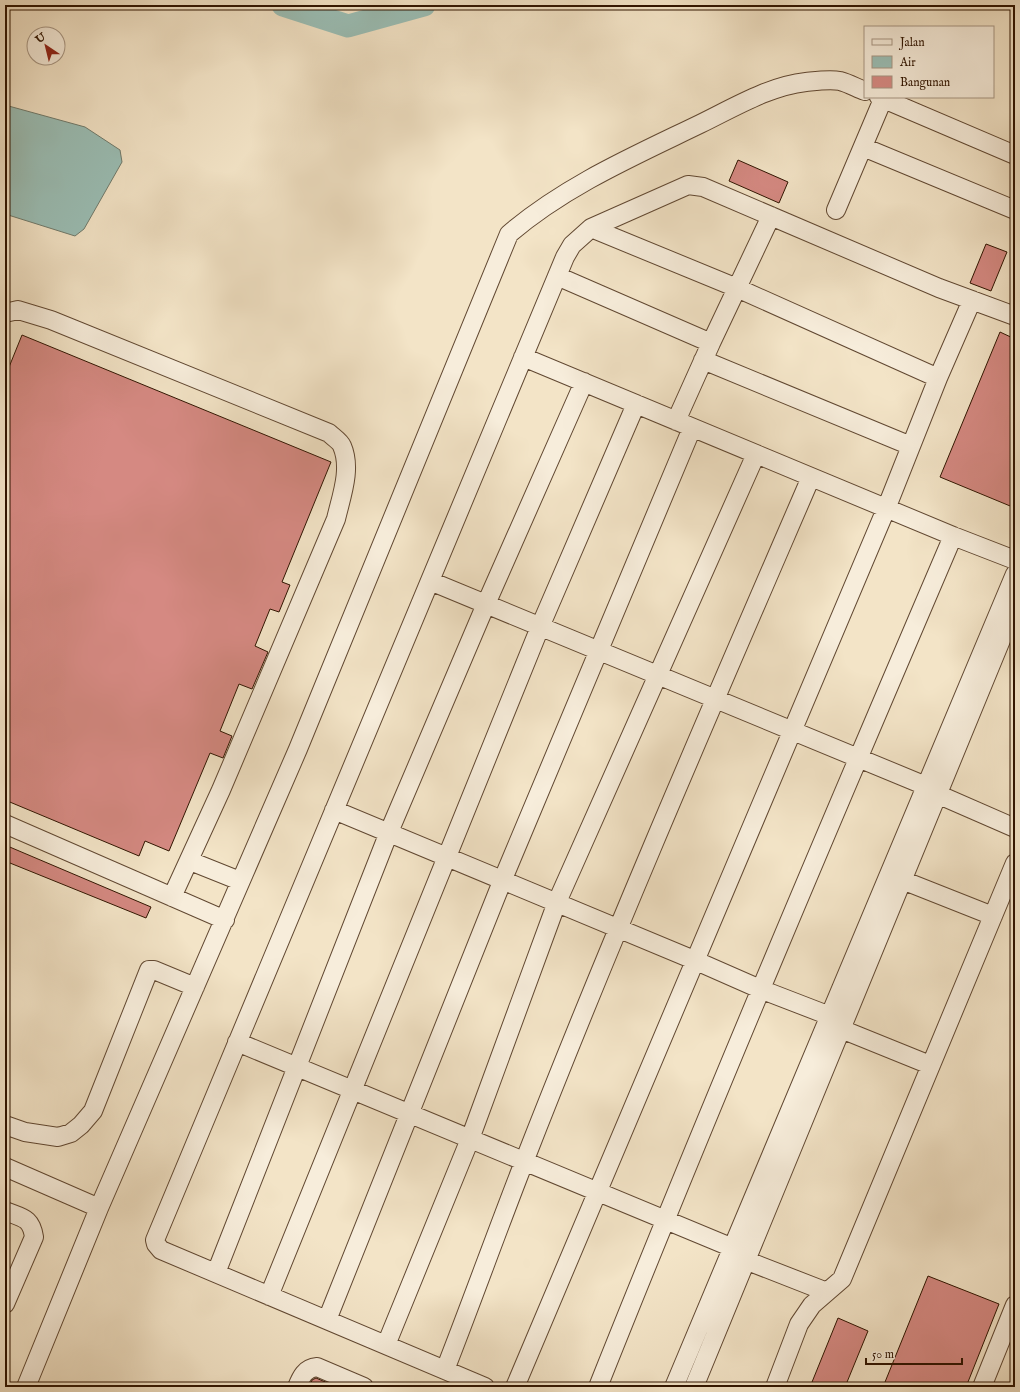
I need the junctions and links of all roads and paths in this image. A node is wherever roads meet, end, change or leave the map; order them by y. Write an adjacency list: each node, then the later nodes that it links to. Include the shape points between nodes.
1 (864, 92): 47 (lane, via 840,81 806,82 783,87 755,98 562,195 534,213 509,234 298,749)
2 (881, 98): 3 (lane); 4 (lane)
3 (863, 147): 5 (lane); 6 (lane)
4 (1015, 156)
5 (836, 210)
6 (1015, 210)
7 (771, 216): 8 (lane, via 703,187 688,185); 10 (lane); 11 (lane)
8 (591, 228): 9 (lane, via 572,244); 10 (lane)
9 (557, 276): 14 (lane); 15 (lane)
10 (737, 288): 14 (lane); 17 (lane)
11 (972, 300): 13 (lane); 17 (lane)
12 (5, 313): 43 (lane, via 18,310 51,320 329,433 342,445 346,462 344,485 336,519)
13 (1015, 316)
14 (711, 343): 16 (lane)
15 (523, 357): 18 (lane); 28 (lane)
16 (704, 360): 20 (lane); 21 (lane)
17 (938, 378): 21 (lane)
18 (584, 382): 19 (lane); 29 (lane)
19 (636, 404): 20 (lane); 31 (lane)
20 (684, 424): 22 (lane); 32 (lane)
21 (911, 446): 24 (lane)
22 (756, 454): 23 (lane); 33 (lane)
23 (811, 477): 24 (lane); 34 (lane)
24 (886, 509): 25 (lane); 35 (lane)
25 (953, 536): 26 (lane); 36 (lane)
26 (1015, 560)
27 (1015, 574): 37 (lane)
28 (430, 581): 29 (lane); 38 (lane)
29 (486, 604): 31 (lane); 41 (lane)
30 (1015, 606): 37 (lane)
31 (540, 627): 32 (lane); 42 (lane)
32 (599, 652): 33 (lane); 45 (lane)
33 (658, 676): 34 (lane); 49 (lane)
34 (715, 699): 35 (lane); 52 (lane)
35 (792, 731): 36 (lane); 53 (lane)
36 (858, 758): 37 (lane); 55 (lane)
37 (931, 790): 40 (lane); 46 (lane); 56 (lane)
38 (334, 810): 41 (lane); 57 (lane)
39 (5, 824): 48 (lane)
40 (1015, 828)
41 (389, 832): 42 (lane); 59 (lane)
42 (446, 855): 45 (lane); 60 (lane)
43 (190, 861): 47 (lane); 48 (lane)
44 (1015, 862): 50 (lane)
45 (503, 879): 49 (lane); 61 (lane)
46 (902, 880): 50 (lane); 56 (lane)
47 (240, 881): 51 (lane)
48 (172, 897): 51 (lane)
49 (557, 902): 52 (lane); 63 (lane)
50 (993, 916): 58 (lane)
51 (225, 920): 54 (lane)
52 (619, 929): 53 (lane); 64 (lane)
53 (694, 960): 55 (lane); 66 (lane)
54 (194, 987): 62 (lane, via 149,970 93,1111 71,1133 47,1137); 67 (lane)
55 (760, 989): 56 (lane); 69 (lane)
56 (835, 1023): 58 (lane); 70 (lane); 71 (lane)
57 (237, 1042): 59 (lane); 72 (lane, via 155,1240 162,1250)
58 (930, 1065): 73 (lane, via 842,1279)
59 (298, 1067): 60 (lane); 72 (lane)
60 (352, 1090): 61 (lane); 74 (lane)
61 (409, 1113): 63 (lane); 77 (lane)
62 (5, 1125)
63 (470, 1139): 64 (lane); 78 (lane)
64 (524, 1161): 66 (lane); 79 (lane)
65 (5, 1167): 67 (lane)
66 (598, 1192): 69 (lane); 84 (lane)
67 (99, 1208): 80 (lane)
68 (5, 1211): 75 (lane, via 29,1221 34,1237)
69 (665, 1220): 70 (lane); 85 (lane)
70 (733, 1248): 86 (lane)
71 (745, 1260): 73 (lane); 87 (lane)
72 (216, 1273): 74 (lane)
73 (827, 1292): 88 (lane, via 812,1305 799,1324)
74 (270, 1296): 77 (lane)
75 (5, 1304)
76 (1015, 1305): 89 (lane)
77 (327, 1320): 78 (lane)
78 (386, 1345): 79 (lane)
79 (445, 1370): 83 (lane)
80 (26, 1387)
81 (298, 1387): 82 (lane, via 303,1374 317,1367)
82 (364, 1387)
83 (485, 1387)
84 (515, 1387)
85 (598, 1387)
86 (674, 1387)
87 (694, 1387)
88 (774, 1387)
89 (982, 1387)

